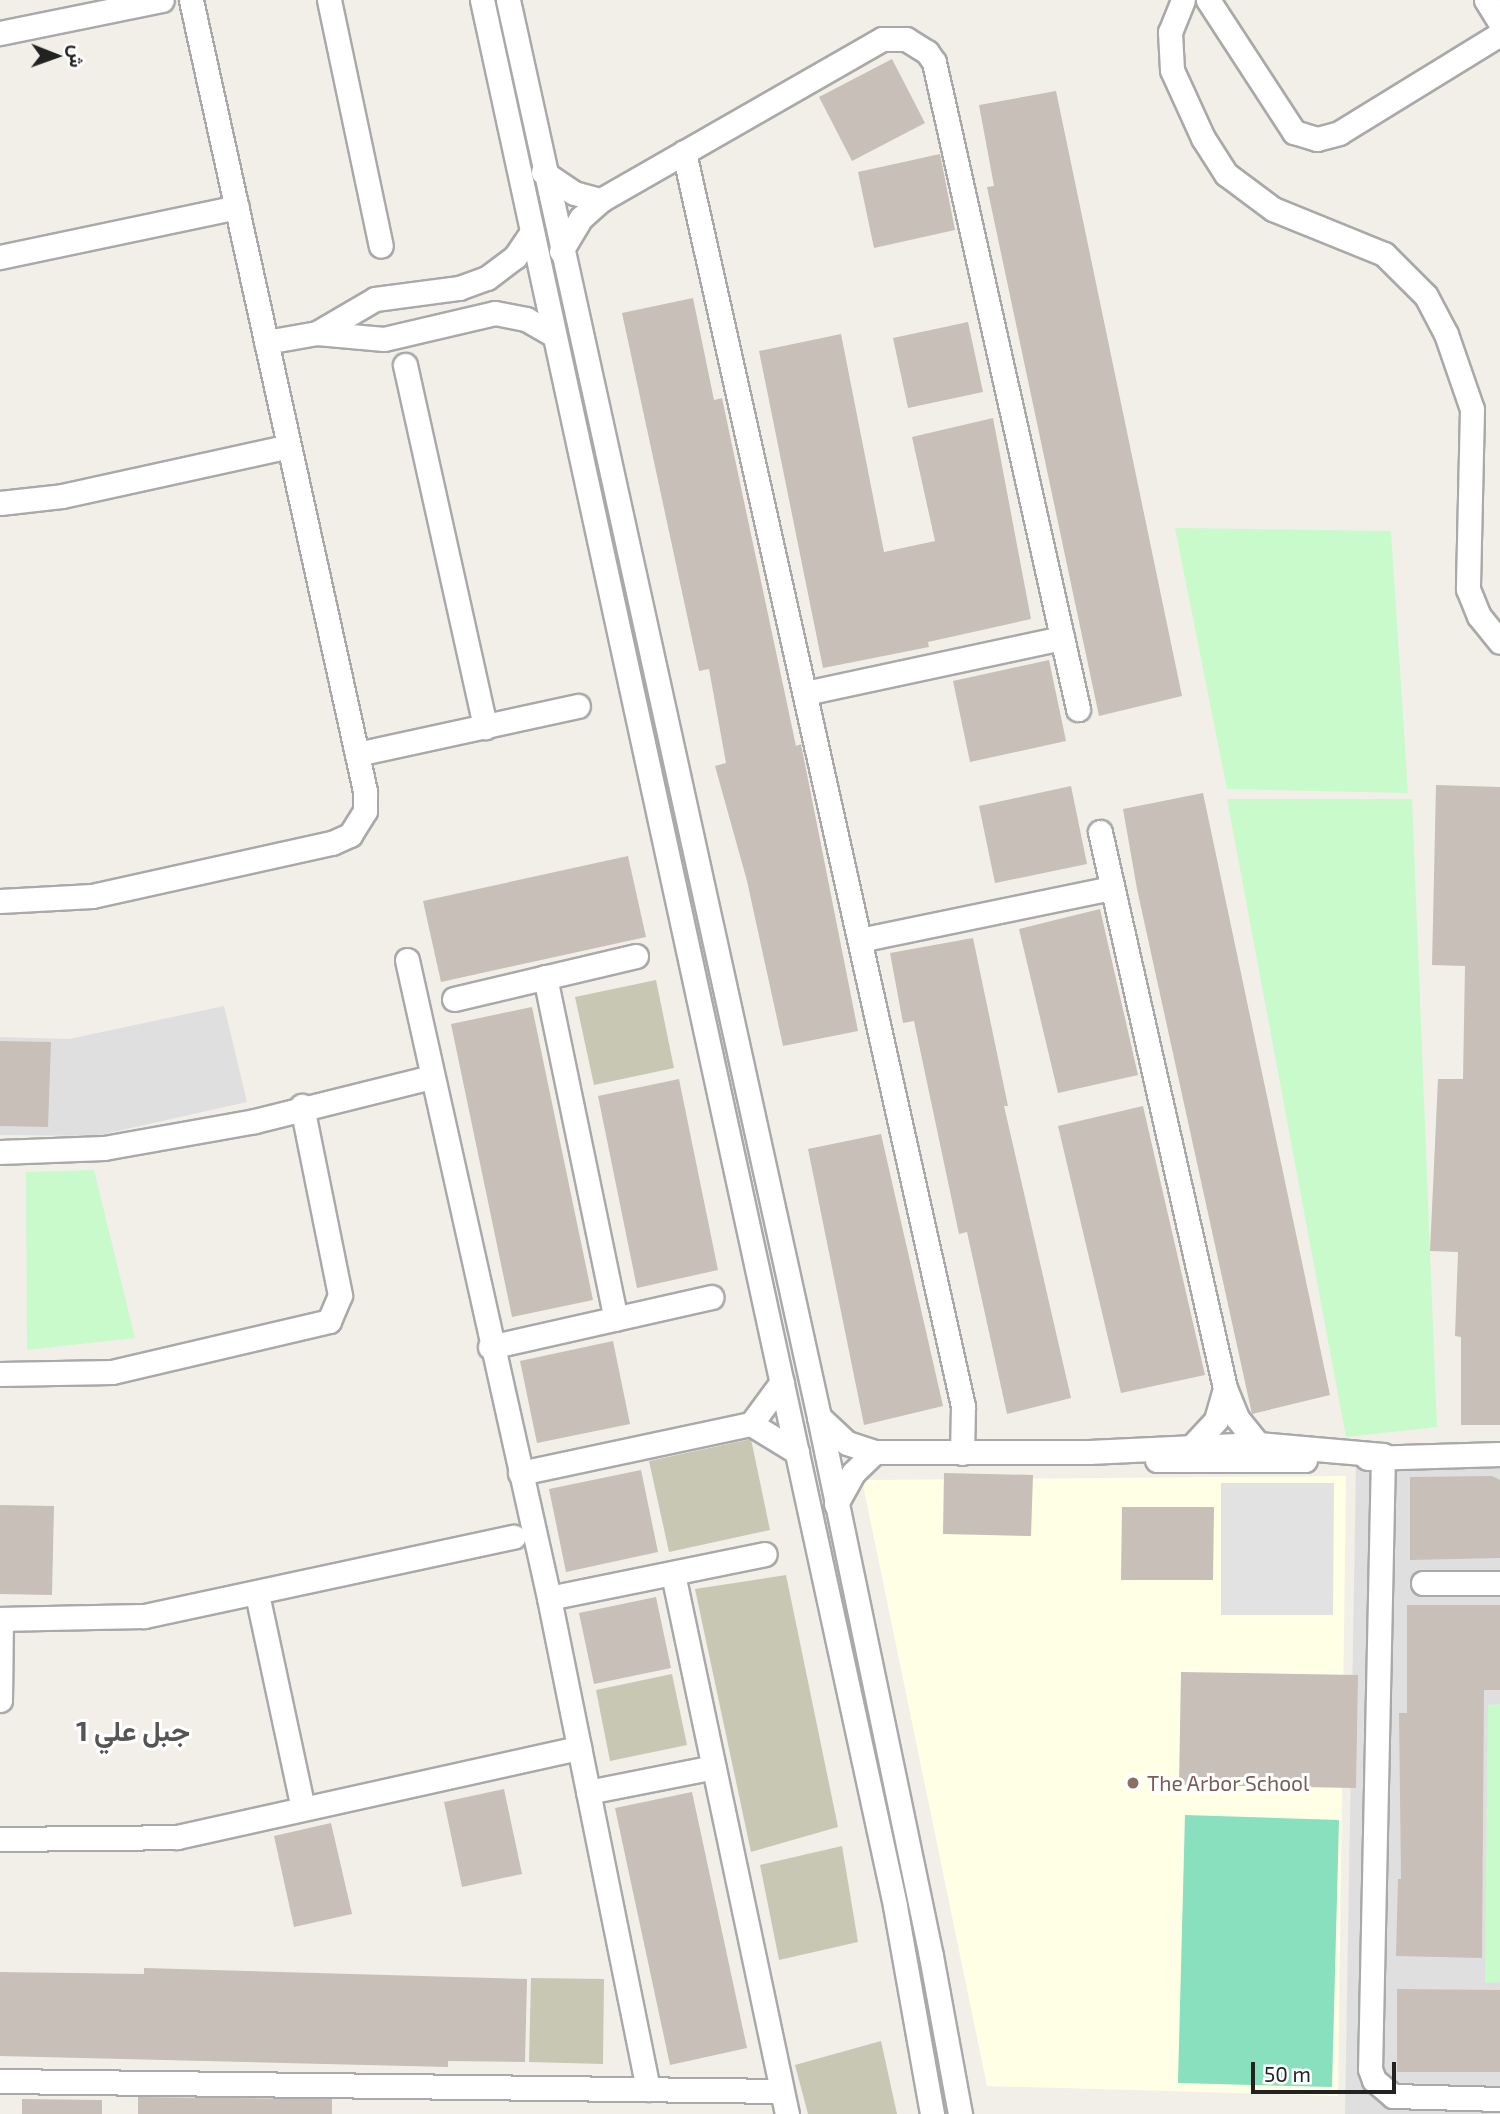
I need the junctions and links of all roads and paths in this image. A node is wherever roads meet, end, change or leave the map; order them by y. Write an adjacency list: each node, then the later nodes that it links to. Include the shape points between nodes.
1 (162, 0): 10 (street)
2 (191, 0): 15 (street)
3 (329, 0): 17 (street)
4 (482, 0): 16 (street)
5 (508, 0): 13 (street)
6 (1183, 0): 29 (street, via 1170,32 1172,70 1203,138 1226,174 1273,209 1384,254 1426,296 1446,334 1472,409 1468,589 1479,616)
7 (1208, 0): 11 (street, via 1294,132 1317,139 1339,134)
8 (1486, 0): 9 (street)
9 (1500, 22)
10 (0, 33)
11 (1500, 34)
12 (684, 152): 14 (street); 28 (street, via 882,39 906,39 927,52 934,62); 30 (street)
13 (542, 172): 14 (street, via 575,193); 18 (street)
14 (601, 200): 18 (street, via 581,218)
15 (237, 207): 19 (street); 24 (street)
16 (530, 235): 20 (street, via 515,257 487,278); 23 (street)
17 (381, 246)
18 (561, 251): 52 (street)
19 (0, 257)
20 (420, 294): 21 (street); 22 (street, via 364,303)
21 (428, 329): 22 (street, via 375,339); 23 (street, via 495,313 526,319)
22 (317, 333): 24 (street)
23 (552, 334): 50 (street)
24 (266, 342): 26 (street)
25 (405, 365): 33 (street)
26 (289, 446): 27 (street, via 62,496); 34 (street)
27 (0, 503)
28 (1062, 638): 30 (street); 32 (street)
29 (1500, 642)
30 (805, 693): 38 (street)
31 (578, 706): 33 (street)
32 (1078, 709)
33 (485, 727): 34 (street)
34 (357, 754): 37 (street, via 366,811 357,828 341,840 92,896)
35 (1100, 832): 36 (street)
36 (1110, 888): 38 (street); 51 (street)
37 (0, 901)
38 (860, 940): 59 (street, via 963,1406)
39 (636, 956): 41 (street)
40 (407, 960): 43 (street)
41 (545, 977): 42 (street); 47 (street)
42 (454, 999)
43 (432, 1077): 44 (street); 48 (street)
44 (302, 1106): 45 (street, via 255,1121 97,1149); 49 (street, via 340,1294 329,1321 112,1373)
45 (0, 1152)
46 (711, 1297): 47 (street)
47 (616, 1318): 48 (street)
48 (490, 1347): 62 (street)
49 (0, 1374)
50 (782, 1382): 53 (street); 56 (street)
51 (1225, 1388): 54 (street, via 1237,1418); 55 (street, via 1216,1420)
52 (819, 1417): 57 (street, via 847,1443); 63 (street)
53 (751, 1424): 56 (street); 62 (street)
54 (1258, 1444): 55 (street); 61 (street)
55 (1193, 1445): 58 (street)
56 (797, 1452): 83 (street, via 895,1906)
57 (875, 1452): 59 (street); 63 (street, via 853,1473)
58 (1089, 1452): 59 (street); 61 (street, via 1137,1460 1251,1462)
59 (962, 1453)
60 (1500, 1454): 61 (street)
61 (1382, 1455): 81 (street, via 1370,2068 1374,2080 1393,2096)
62 (520, 1473): 70 (street)
63 (835, 1504): 84 (street, via 929,1945)
64 (514, 1536): 69 (street)
65 (765, 1554): 66 (street)
66 (673, 1574): 70 (street); 74 (street)
67 (1423, 1583): 68 (street)
68 (1500, 1583)
69 (257, 1594): 71 (street, via 133,1618); 76 (street)
70 (549, 1598): 73 (street)
71 (1, 1619): 72 (street)
72 (0, 1700)
73 (579, 1748): 75 (street); 76 (street)
74 (713, 1767): 75 (street); 80 (street)
75 (588, 1792): 79 (street)
76 (303, 1808): 77 (street, via 165,1839)
77 (0, 1839)
78 (0, 2081): 79 (street)
79 (648, 2089): 80 (street)
80 (781, 2091): 82 (street)
81 (1500, 2099)
82 (787, 2114)
83 (932, 2114)
84 (960, 2114)

